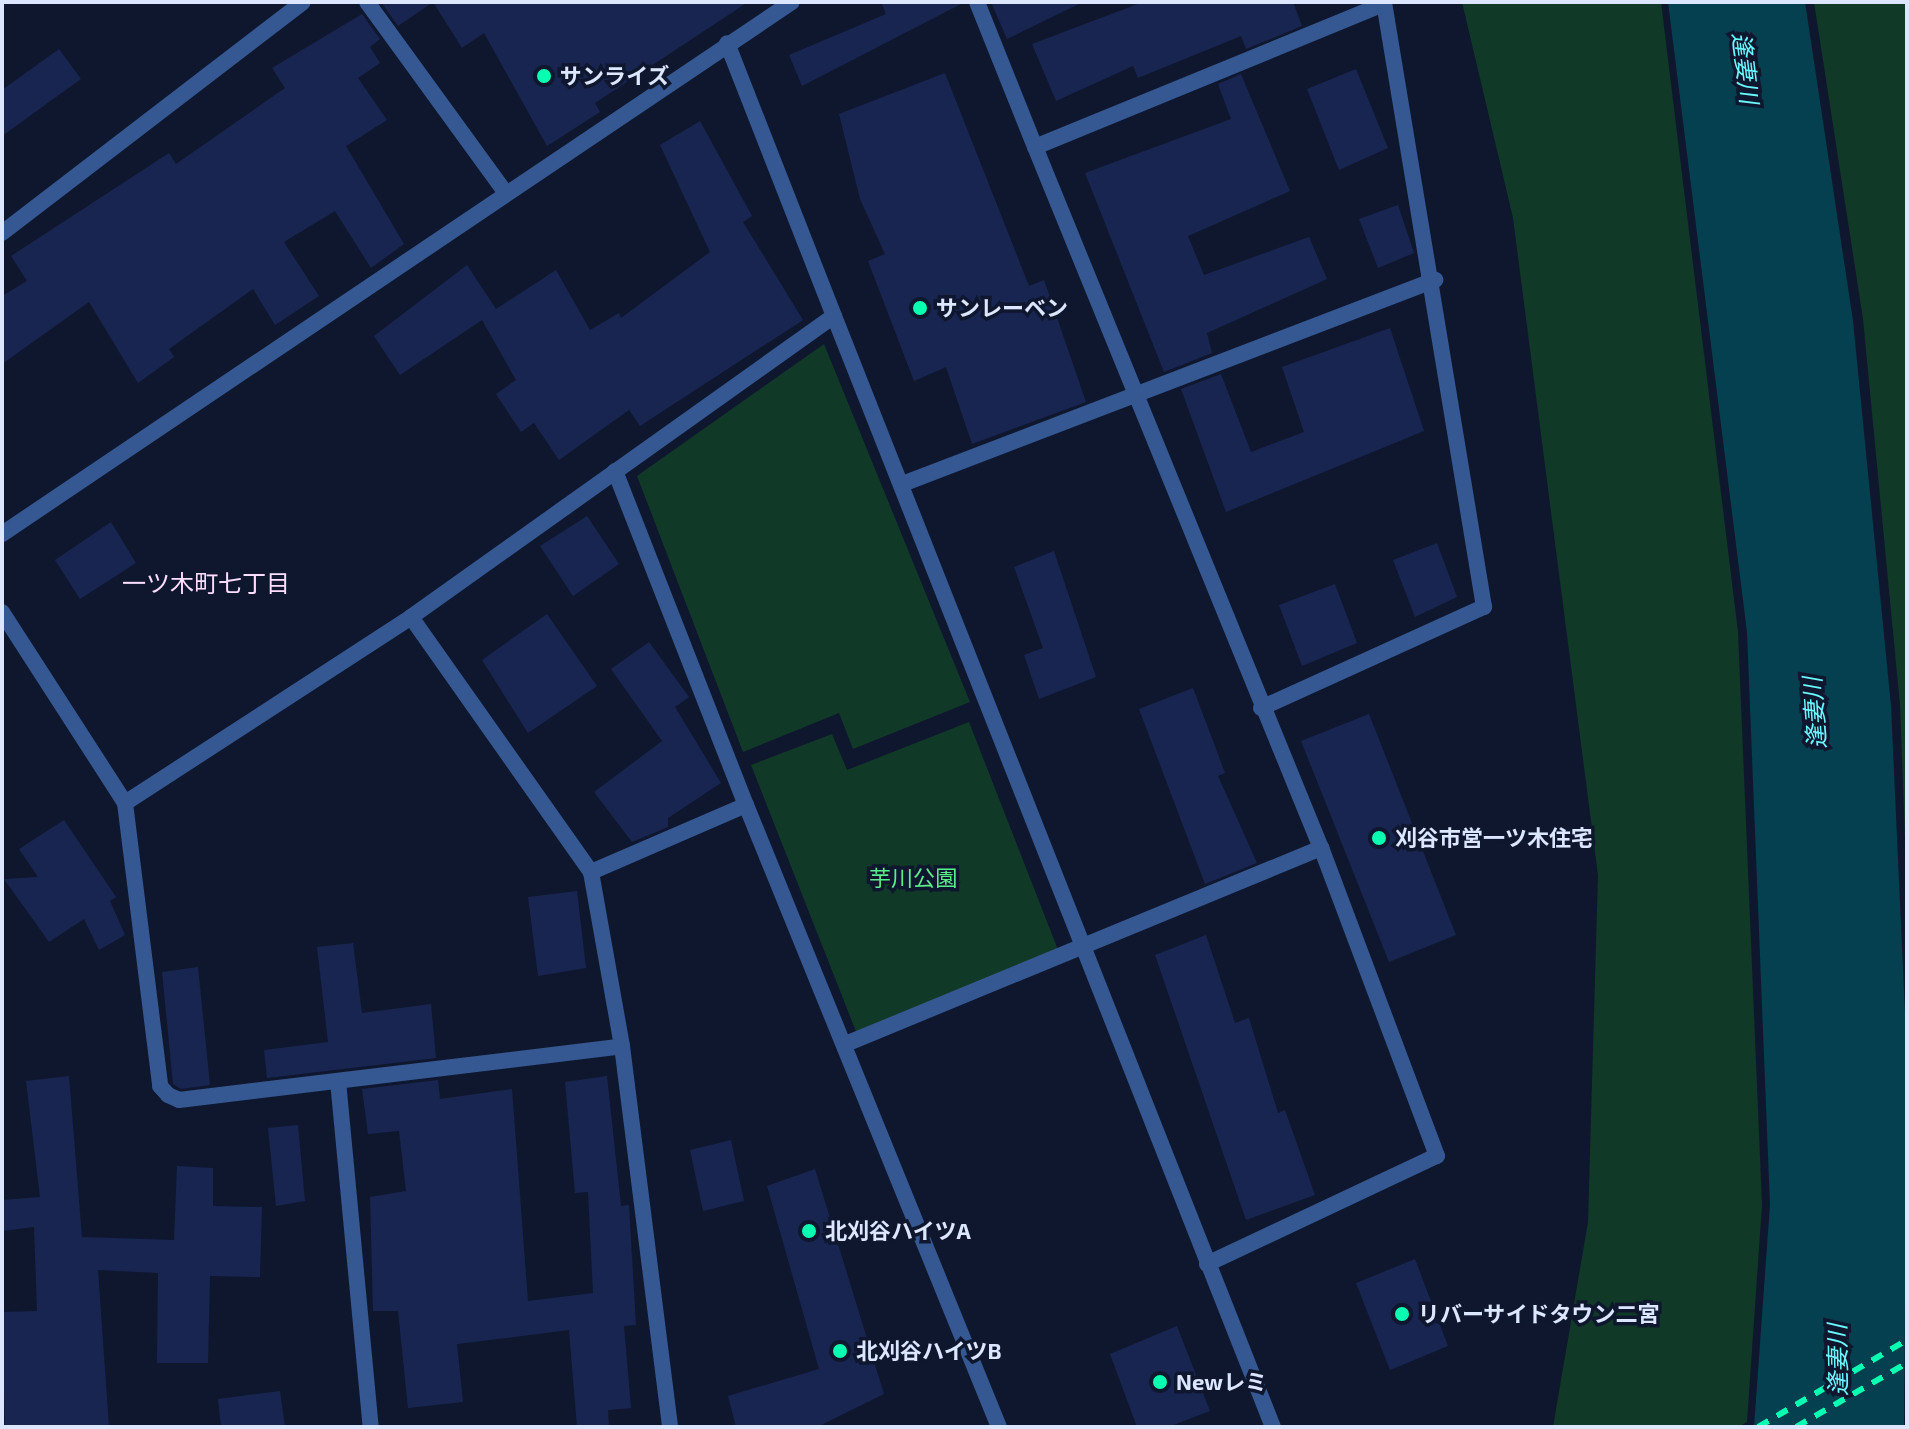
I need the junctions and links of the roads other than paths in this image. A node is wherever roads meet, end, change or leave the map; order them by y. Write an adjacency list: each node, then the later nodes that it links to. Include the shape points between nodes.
1 (303, 2): 9 (street)
2 (367, 2): 8 (street)
3 (792, 2): 6 (street)
4 (977, 2): 7 (street)
5 (1384, 3): 7 (street); 10 (street)
6 (727, 43): 8 (street); 11 (street)
7 (1035, 147): 12 (street)
8 (505, 192): 15 (street)
9 (2, 233)
10 (1435, 280): 12 (street); 18 (street, via 1484,607)
11 (834, 316): 13 (street); 14 (street)
12 (1132, 391): 14 (street); 18 (street)
13 (615, 471): 17 (street); 20 (street)
14 (905, 483): 23 (street)
15 (2, 534)
16 (2, 612): 19 (street)
17 (411, 617): 19 (street); 22 (street)
18 (1261, 708): 21 (street)
19 (125, 803): 26 (street, via 160,1086 179,1100)
20 (746, 805): 22 (street); 24 (street)
21 (1321, 848): 23 (street); 27 (street, via 1437,1156)
22 (591, 872): 25 (street)
23 (1082, 949): 24 (street); 27 (street)
24 (848, 1043): 30 (street)
25 (622, 1046): 26 (street); 29 (street)
26 (338, 1081): 28 (street)
27 (1207, 1264): 31 (street)
28 (371, 1427)
29 (670, 1427)
30 (999, 1427)
31 (1273, 1427)

